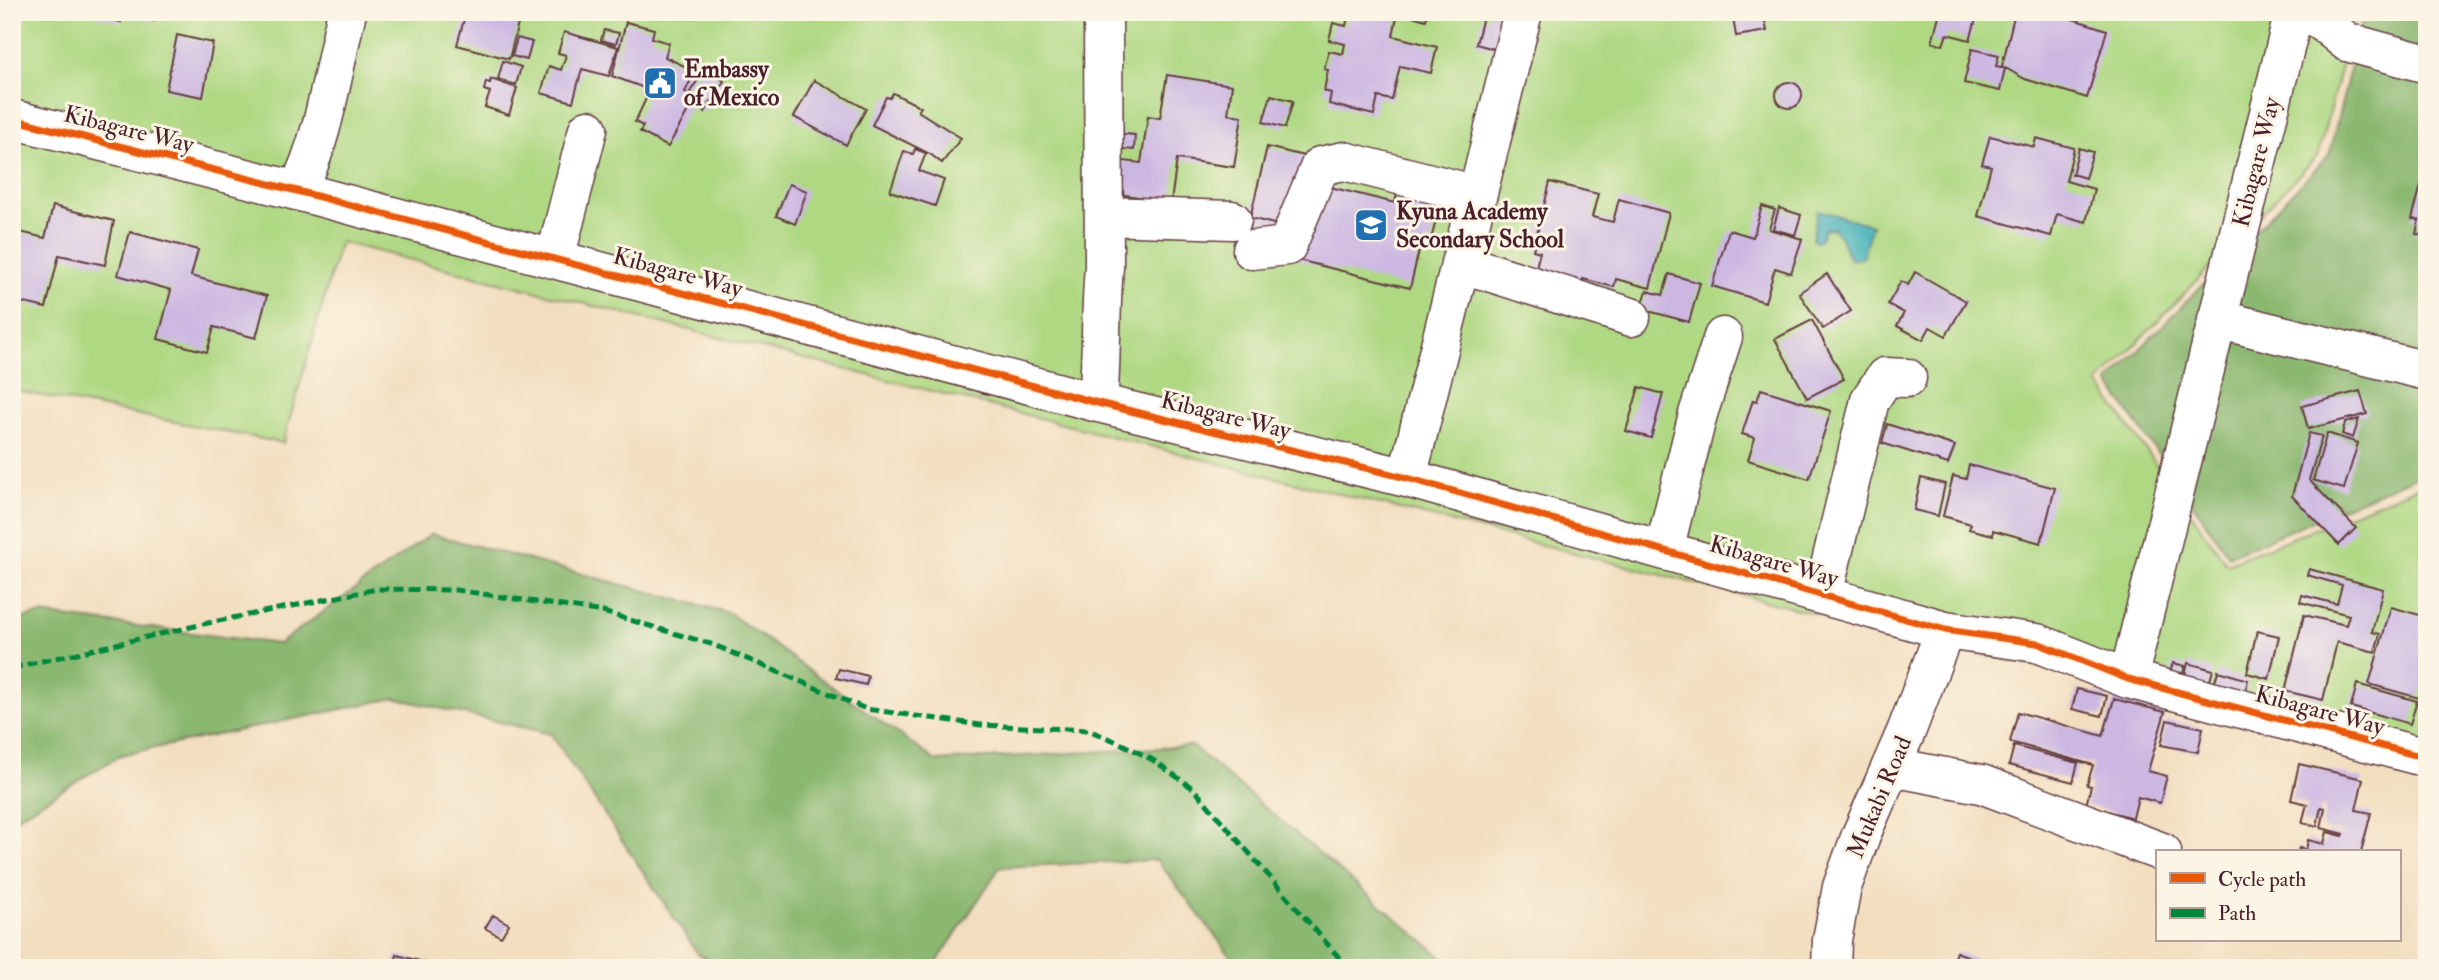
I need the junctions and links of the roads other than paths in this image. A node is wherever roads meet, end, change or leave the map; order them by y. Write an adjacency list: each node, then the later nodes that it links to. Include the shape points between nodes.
1 (347, 12): 9 (street, via 317,138)
2 (1103, 12): 11 (street)
3 (1523, 12): 10 (street)
4 (2294, 12): 15 (street, Kibagare Way)
5 (2309, 12): 6 (street, via 2347,43)
6 (2427, 64)
7 (14, 127): 9 (street, Kibagare Way)
8 (588, 129): 12 (street)
9 (297, 191): 12 (street, Kibagare Way)
10 (1477, 195): 11 (street, via 1344,161 1320,166 1287,246 1242,235); 13 (street)
11 (1104, 216): 19 (street)
12 (555, 259): 19 (street, Kibagare Way)
13 (1460, 263): 14 (street); 20 (street)
14 (1631, 317)
15 (2217, 318): 17 (street); 24 (street, Kibagare Way)
16 (1723, 337): 21 (street, via 1698,414)
17 (2427, 371)
18 (1908, 378): 22 (street, via 1885,377 1870,400)
19 (1098, 403): 20 (street, Kibagare Way)
20 (1407, 478): 21 (street, Kibagare Way)
21 (1664, 550): 22 (street, Kibagare Way)
22 (1823, 595): 23 (street, Kibagare Way)
23 (1945, 630): 24 (street, Kibagare Way, via 2037,643); 26 (street, Mukabi Road)
24 (2128, 679): 25 (street, Kibagare Way)
25 (2427, 758)
26 (1892, 767): 27 (street, via 1981,784); 28 (street, Mukabi Road, via 1842,887)
27 (2157, 850)
28 (1831, 968)

